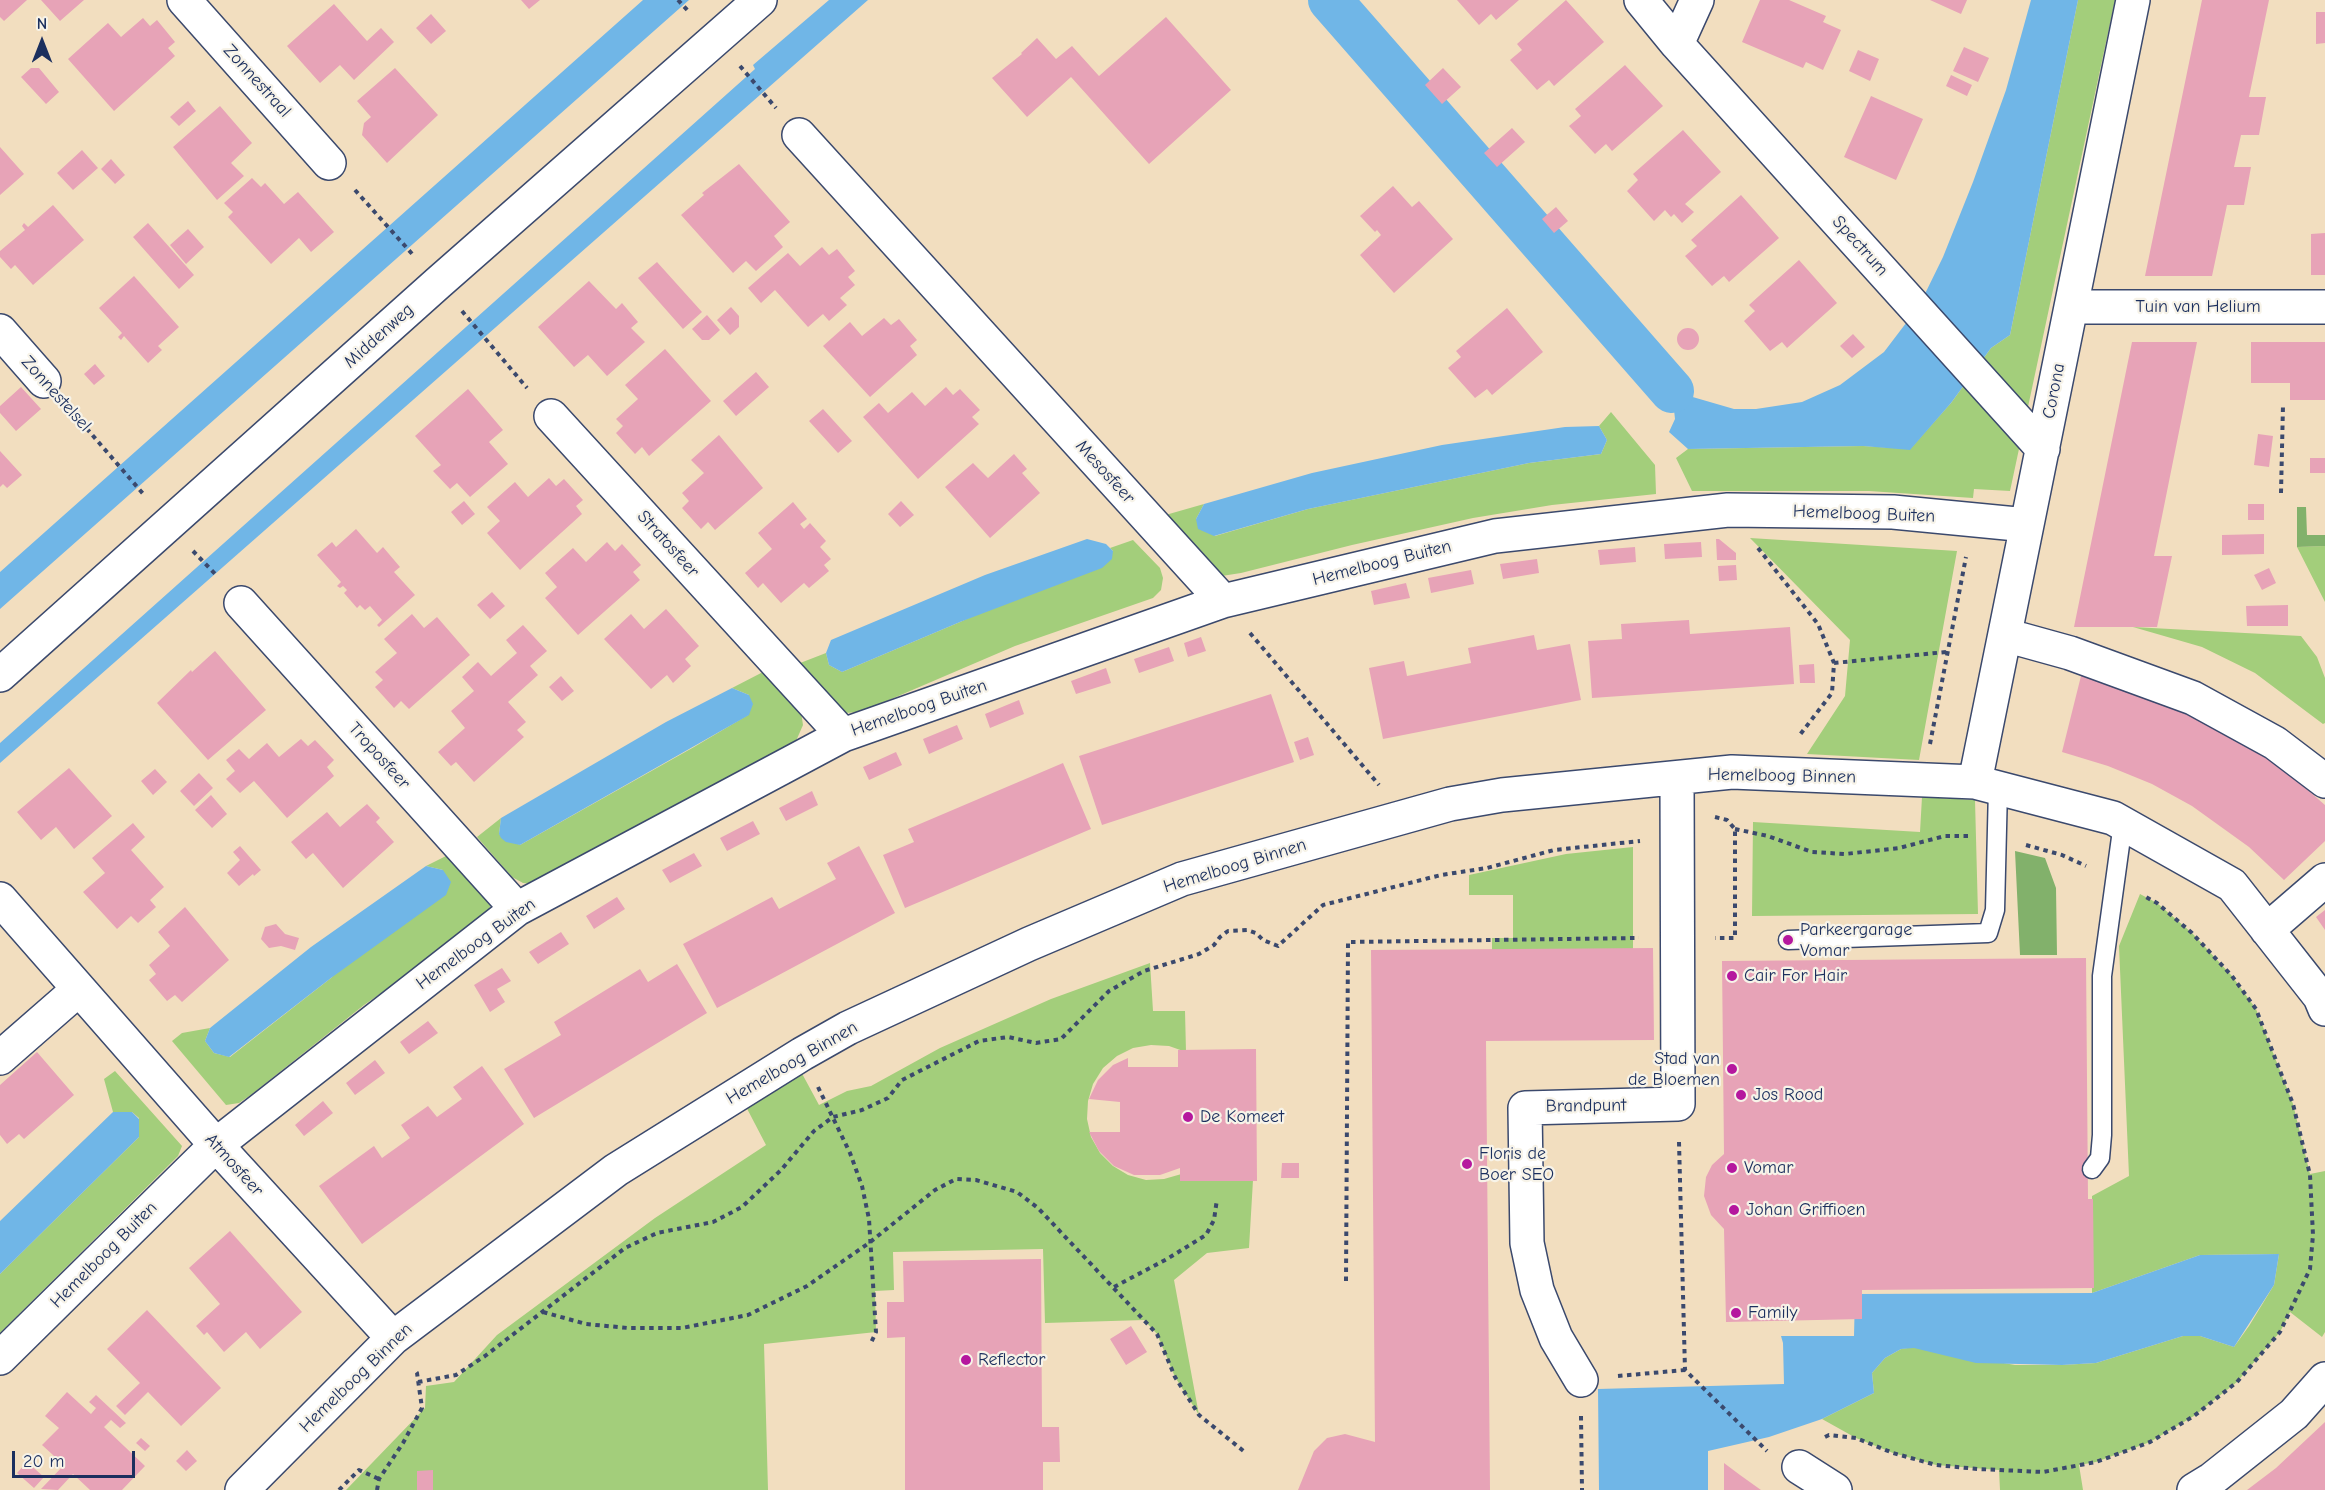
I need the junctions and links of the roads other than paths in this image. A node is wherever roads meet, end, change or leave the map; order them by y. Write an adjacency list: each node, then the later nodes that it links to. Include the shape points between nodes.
1 (184, 0): 8 (street, Zonnestraal)
2 (760, 0): 19 (street, Middenweg)
3 (1641, 0): 6 (street, Spectrum)
4 (1697, 0): 6 (street)
5 (2133, 0): 9 (street, Corona)
6 (1677, 44): 14 (street, Spectrum)
7 (790, 125): 17 (street, Mesosfeer)
8 (329, 163)
9 (2071, 307): 10 (street, Tuin van Helium); 14 (street, Corona)
10 (2325, 307)
11 (0, 330): 12 (street, Zonnestelsel)
12 (44, 381)
13 (551, 416): 20 (street, Stratosfeer)
14 (2043, 449): 15 (street, Corona)
15 (2027, 525): 17 (street, Hemelboog Buiten, via 1893,512 1728,510 1495,536); 18 (street, Corona)
16 (231, 592): 27 (street, Troposfeer)
17 (1223, 601): 20 (street, Hemelboog Buiten)
18 (2005, 635): 22 (street, via 2078,655 2193,698 2275,743); 23 (street, Corona)
19 (0, 675)
20 (843, 735): 27 (street, Hemelboog Buiten)
21 (1677, 778): 23 (street, Hemelboog Binnen, via 1732,772); 35 (street, Hemelboog Binnen, via 1478,798 1405,815 1182,879 1029,944 848,1028 802,1054 616,1170); 38 (street, Brandpunt, via 1678,1104 1524,1108 1527,1243 1537,1290 1556,1338)
22 (2325, 781)
23 (1987, 785): 24 (street, Hemelboog Binnen); 29 (lane, via 1995,910 1988,933)
24 (2123, 823): 28 (street, Hemelboog Binnen, via 2232,885); 34 (lane, via 2102,976 2102,1135 2100,1158)
25 (2325, 880): 28 (street)
26 (0, 899): 30 (street, Atmosfeer)
27 (517, 909): 33 (street, Hemelboog Buiten)
28 (2267, 930): 31 (street, Hemelboog Binnen, via 2320,997)
29 (1788, 940)
30 (79, 989): 32 (street); 33 (street, Atmosfeer)
31 (2325, 1009)
32 (0, 1058)
33 (216, 1144): 35 (street, Atmosfeer); 36 (street, Hemelboog Buiten)
34 (2092, 1169)
35 (393, 1338): 40 (street, Hemelboog Binnen)
36 (0, 1358)
37 (2325, 1379): 42 (street, via 2294,1414)
38 (1581, 1380)
39 (1799, 1467): 41 (street)
40 (242, 1490)
41 (1835, 1490)
42 (2194, 1490)

